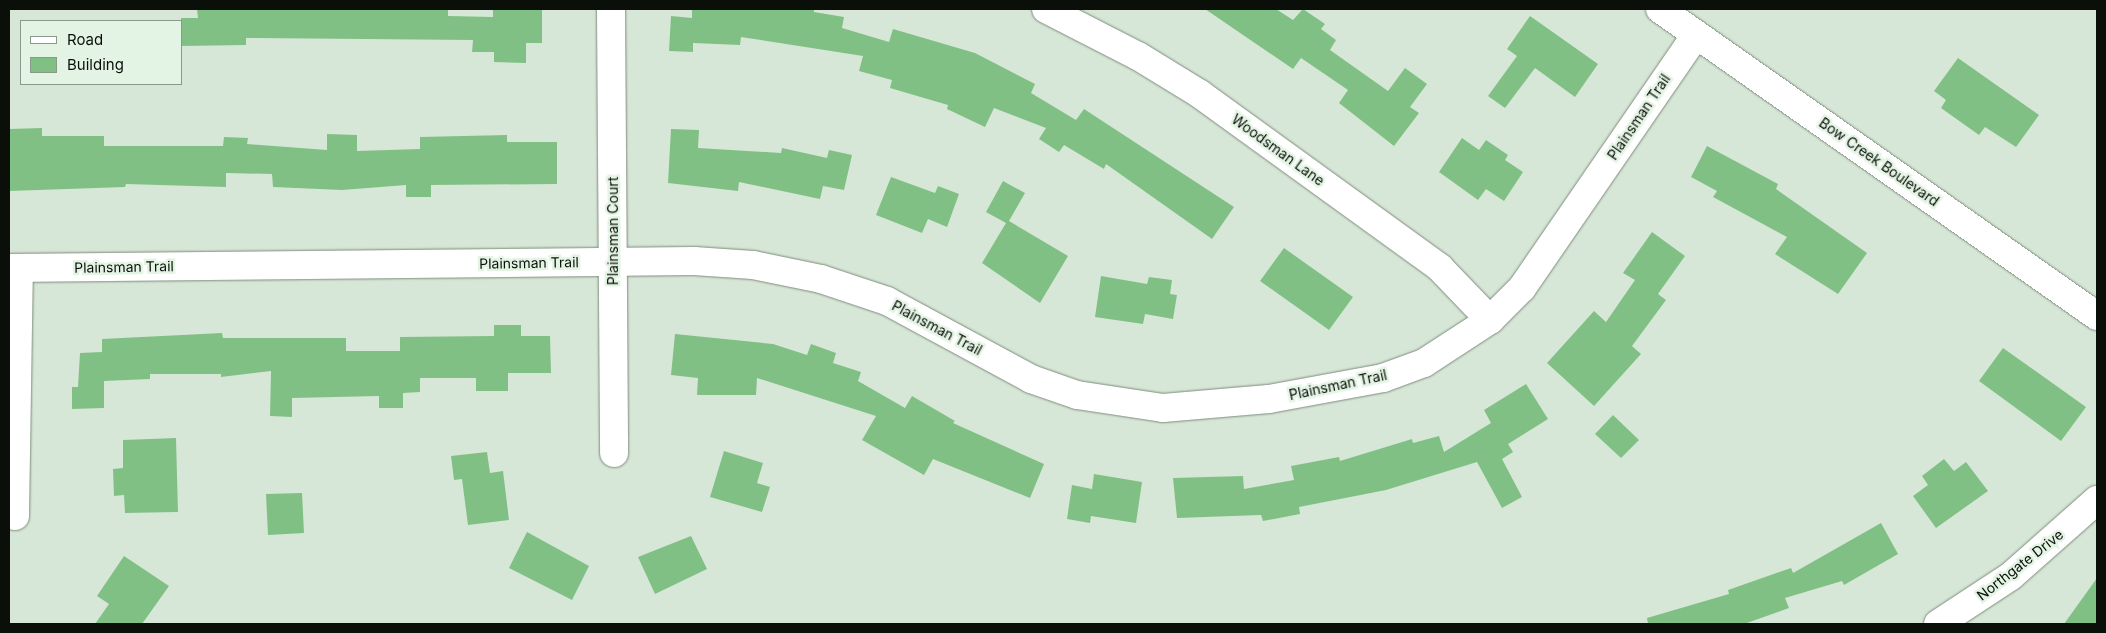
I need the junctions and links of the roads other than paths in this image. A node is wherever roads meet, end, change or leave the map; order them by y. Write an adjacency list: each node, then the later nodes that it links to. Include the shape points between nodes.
1 (611, 9): 5 (street, Plainsman Court)
2 (1046, 9): 8 (street, Woodsman Lane, via 1138,56 1200,94 1440,268)
3 (1660, 9): 4 (street, Bow Creek Boulevard)
4 (1696, 34): 7 (street, Bow Creek Boulevard); 8 (street, Plainsman Trail, via 1522,288)
5 (613, 262): 6 (street, Plainsman Trail); 8 (street, Plainsman Trail, via 694,261 753,265 821,279 887,301 1031,378 1077,395 1163,408 1269,400 1383,378 1424,363); 9 (street, Plainsman Court)
6 (14, 268): 11 (street)
7 (2097, 316)
8 (1490, 320)
9 (614, 453)
10 (2097, 500): 12 (street, Northgate Drive, via 2010,576)
11 (15, 516)
12 (1946, 623)

